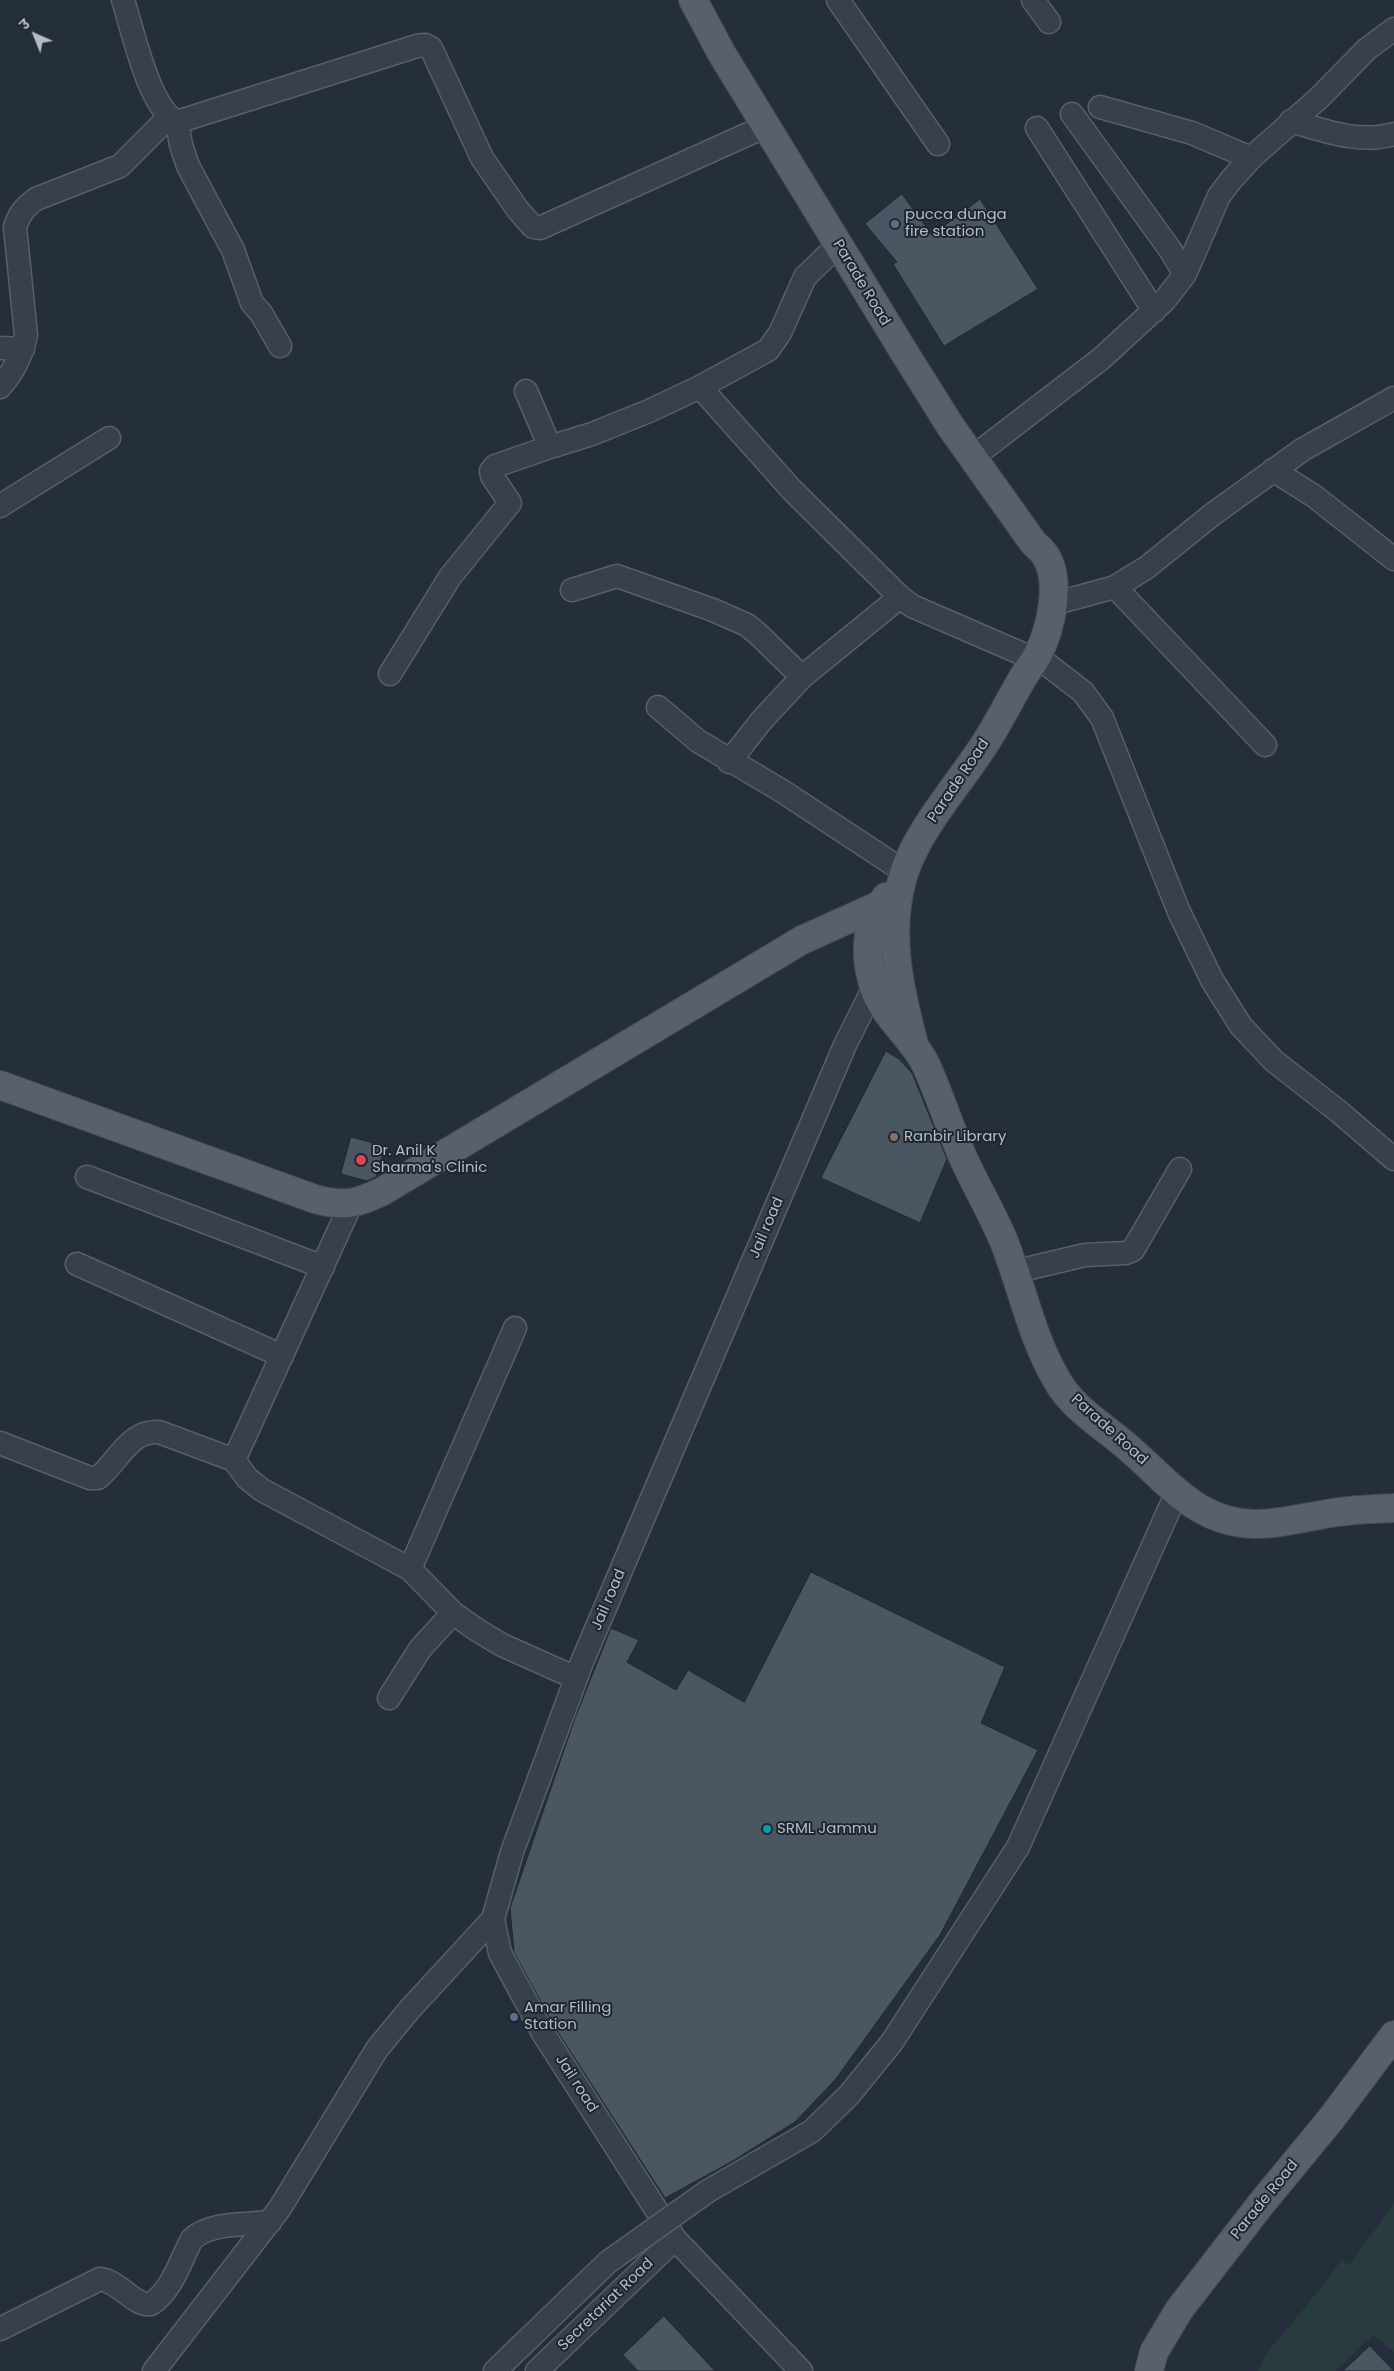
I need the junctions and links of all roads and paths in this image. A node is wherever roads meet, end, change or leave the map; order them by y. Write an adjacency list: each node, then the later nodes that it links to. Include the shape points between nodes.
1 (123, 0): 9 (street, via 152,93)
2 (838, 0): 14 (street)
3 (1033, 0): 5 (street)
4 (700, 6): 11 (main road, Parade Road, via 722,54)
5 (1048, 22)
6 (1394, 28): 10 (street, via 1367,49)
7 (1100, 107): 15 (street, via 1192,133)
8 (1072, 114): 17 (street)
9 (172, 120): 11 (street, via 424,45 431,48 437,57 482,158 518,210 533,226 540,228); 19 (street, via 188,166 233,250 252,303); 21 (street, via 120,166 36,199 19,216 15,227 26,336)
10 (1292, 122): 13 (street, via 1360,138); 15 (street)
11 (766, 126): 16 (main road, Parade Road)
12 (1037, 128): 18 (street)
13 (1394, 134)
14 (938, 144)
15 (1250, 158): 17 (street, via 1220,196)
16 (838, 245): 23 (street, via 805,277 780,333 768,350); 28 (main road, Parade Road)
17 (1185, 274): 18 (street)
18 (1154, 311): 28 (street, via 1102,358)
19 (280, 346)
20 (0, 348): 21 (street)
21 (23, 348): 22 (street)
22 (0, 387)
23 (700, 387): 27 (street, via 592,434); 35 (street, via 792,490)
24 (526, 391): 27 (street)
25 (1394, 398): 29 (street, via 1346,423)
26 (109, 438): 30 (street)
27 (550, 447): 38 (street, via 495,466 491,471 510,503 450,577)
28 (973, 457): 31 (main road, Parade Road)
29 (1273, 470): 32 (street, via 1314,496); 33 (street, via 1146,568)
30 (0, 506)
31 (1032, 541): 36 (main road, Parade Road, via 1045,555 1050,567); 37 (main road, Parade Road, via 1040,603)
32 (1394, 560)
33 (1114, 588): 36 (street); 41 (street)
34 (572, 590): 39 (street, via 617,576 713,610 747,625)
35 (900, 597): 37 (street); 39 (street)
36 (1053, 604): 37 (main road, Parade Road, via 1046,638)
37 (1028, 664): 43 (main road, Parade Road, via 982,749 915,846); 49 (street, via 1070,680 1087,696 1102,718 1179,912 1212,980 1240,1026 1274,1061)
38 (390, 674)
39 (802, 678): 42 (street, via 762,720)
40 (658, 707): 42 (street, via 690,736)
41 (1265, 745)
42 (729, 762): 43 (street, via 782,791)
43 (903, 879): 44 (main road, Parade Road); 45 (main road, Parade Road)
44 (880, 904): 46 (main road, Parade Road, via 871,921 866,943); 52 (main road, via 802,940 383,1191)
45 (894, 951): 46 (street, Jail road); 47 (main road, Parade Road)
46 (873, 986): 47 (main road, Parade Road, via 885,1009); 64 (street, Jail road, via 841,1054)
47 (914, 1044): 55 (main road, Parade Road, via 1003,1240)
48 (0, 1085): 52 (main road, via 315,1199)
49 (1394, 1159)
50 (1180, 1169): 55 (street, via 1139,1242 1126,1254 1084,1255)
51 (87, 1177): 54 (street)
52 (351, 1204): 54 (street)
53 (77, 1264): 57 (street)
54 (323, 1267): 57 (street)
55 (1014, 1272): 60 (main road, Parade Road, via 1032,1329 1058,1383 1076,1403)
56 (516, 1328): 62 (street)
57 (282, 1356): 59 (street)
58 (0, 1442): 59 (street, via 90,1478 98,1478 135,1436 148,1431 159,1432)
59 (234, 1460): 62 (street, via 247,1478 262,1490)
60 (1177, 1492): 61 (main road, Parade Road, via 1226,1520 1251,1525 1281,1523 1340,1511); 72 (street, bridge, via 1018,1846 892,2042 849,2095 812,2131 708,2190 608,2262)
61 (1394, 1508)
62 (410, 1569): 63 (street)
63 (453, 1613): 64 (street, via 502,1645); 65 (street, via 420,1649)
64 (576, 1678): 66 (street, Jail road, via 512,1852)
65 (389, 1698)
66 (493, 1919): 68 (street, via 377,2050); 69 (street, Jail road, via 500,1953 544,2033)
67 (1394, 2035): 75 (main road, Parade Road, via 1332,2119 1179,2310 1154,2352)
68 (270, 2222): 70 (street, via 198,2234 192,2239 171,2283 152,2304 141,2303 112,2282 100,2279); 71 (street)
69 (675, 2239): 73 (street, Secretariat Road); 74 (street, Jail road)
70 (0, 2329)
71 (154, 2371)
72 (495, 2371)
73 (536, 2371)
74 (801, 2371)
75 (1149, 2371)

